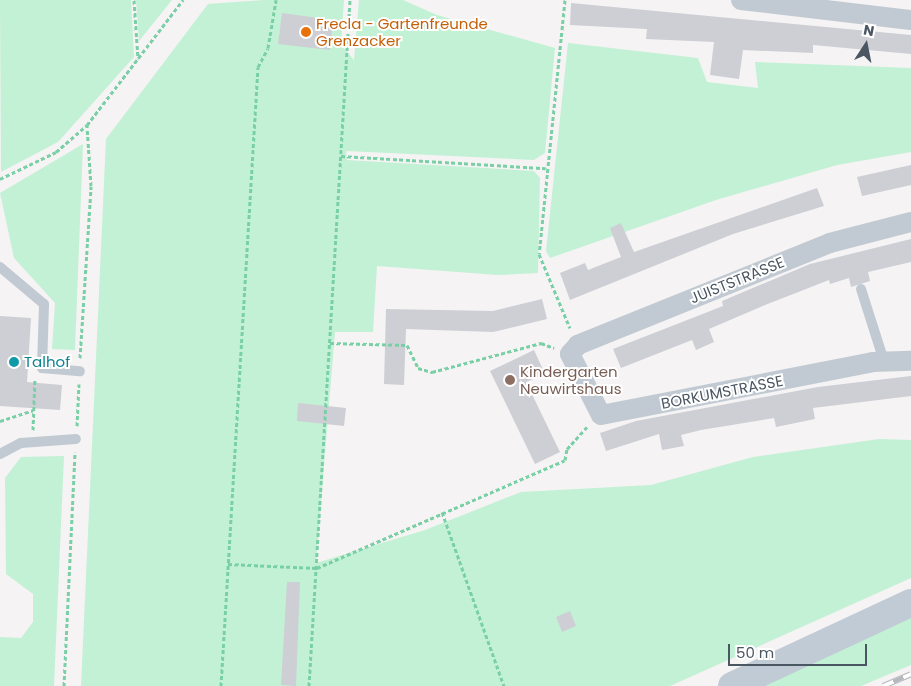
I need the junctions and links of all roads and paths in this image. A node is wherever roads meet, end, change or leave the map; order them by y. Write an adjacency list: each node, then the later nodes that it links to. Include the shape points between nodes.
1 (134, 0): 8 (path)
2 (183, 0): 8 (path)
3 (276, 0): 29 (path, via 268,48 258,67)
4 (350, 0): 10 (path)
5 (565, 0): 11 (path)
6 (741, 0): 7 (street)
7 (911, 20)
8 (138, 61): 9 (path)
9 (87, 125): 12 (path, via 56,152); 21 (path, via 91,186)
10 (341, 156): 11 (path); 16 (path)
11 (546, 168): 17 (path, via 539,254)
12 (0, 179)
13 (911, 222): 17 (street, JUISTSTRASSE, via 830,243)
14 (0, 267): 20 (lane, via 44,304)
15 (861, 289): 18 (lane)
16 (330, 343): 17 (path, via 407,345 418,368 432,372 541,343); 30 (path)
17 (574, 350): 23 (street)
18 (884, 361): 19 (street, BORKUMSTRASSE); 23 (street, BORKUMSTRASSE)
19 (911, 361)
20 (42, 368): 21 (lane); 22 (path, via 34,380)
21 (80, 371): 25 (path)
22 (33, 410): 24 (path); 26 (path)
23 (595, 420): 28 (path, via 567,449 565,460)
24 (0, 421)
25 (76, 439): 26 (lane); 32 (path)
26 (33, 443): 27 (lane, via 21,443)
27 (0, 454)
28 (442, 512): 30 (path); 35 (path)
29 (228, 564): 30 (path); 33 (path)
30 (317, 568): 34 (path)
31 (911, 603): 36 (main road)
32 (64, 686)
33 (221, 686)
34 (309, 686)
35 (504, 686)
36 (732, 686)

